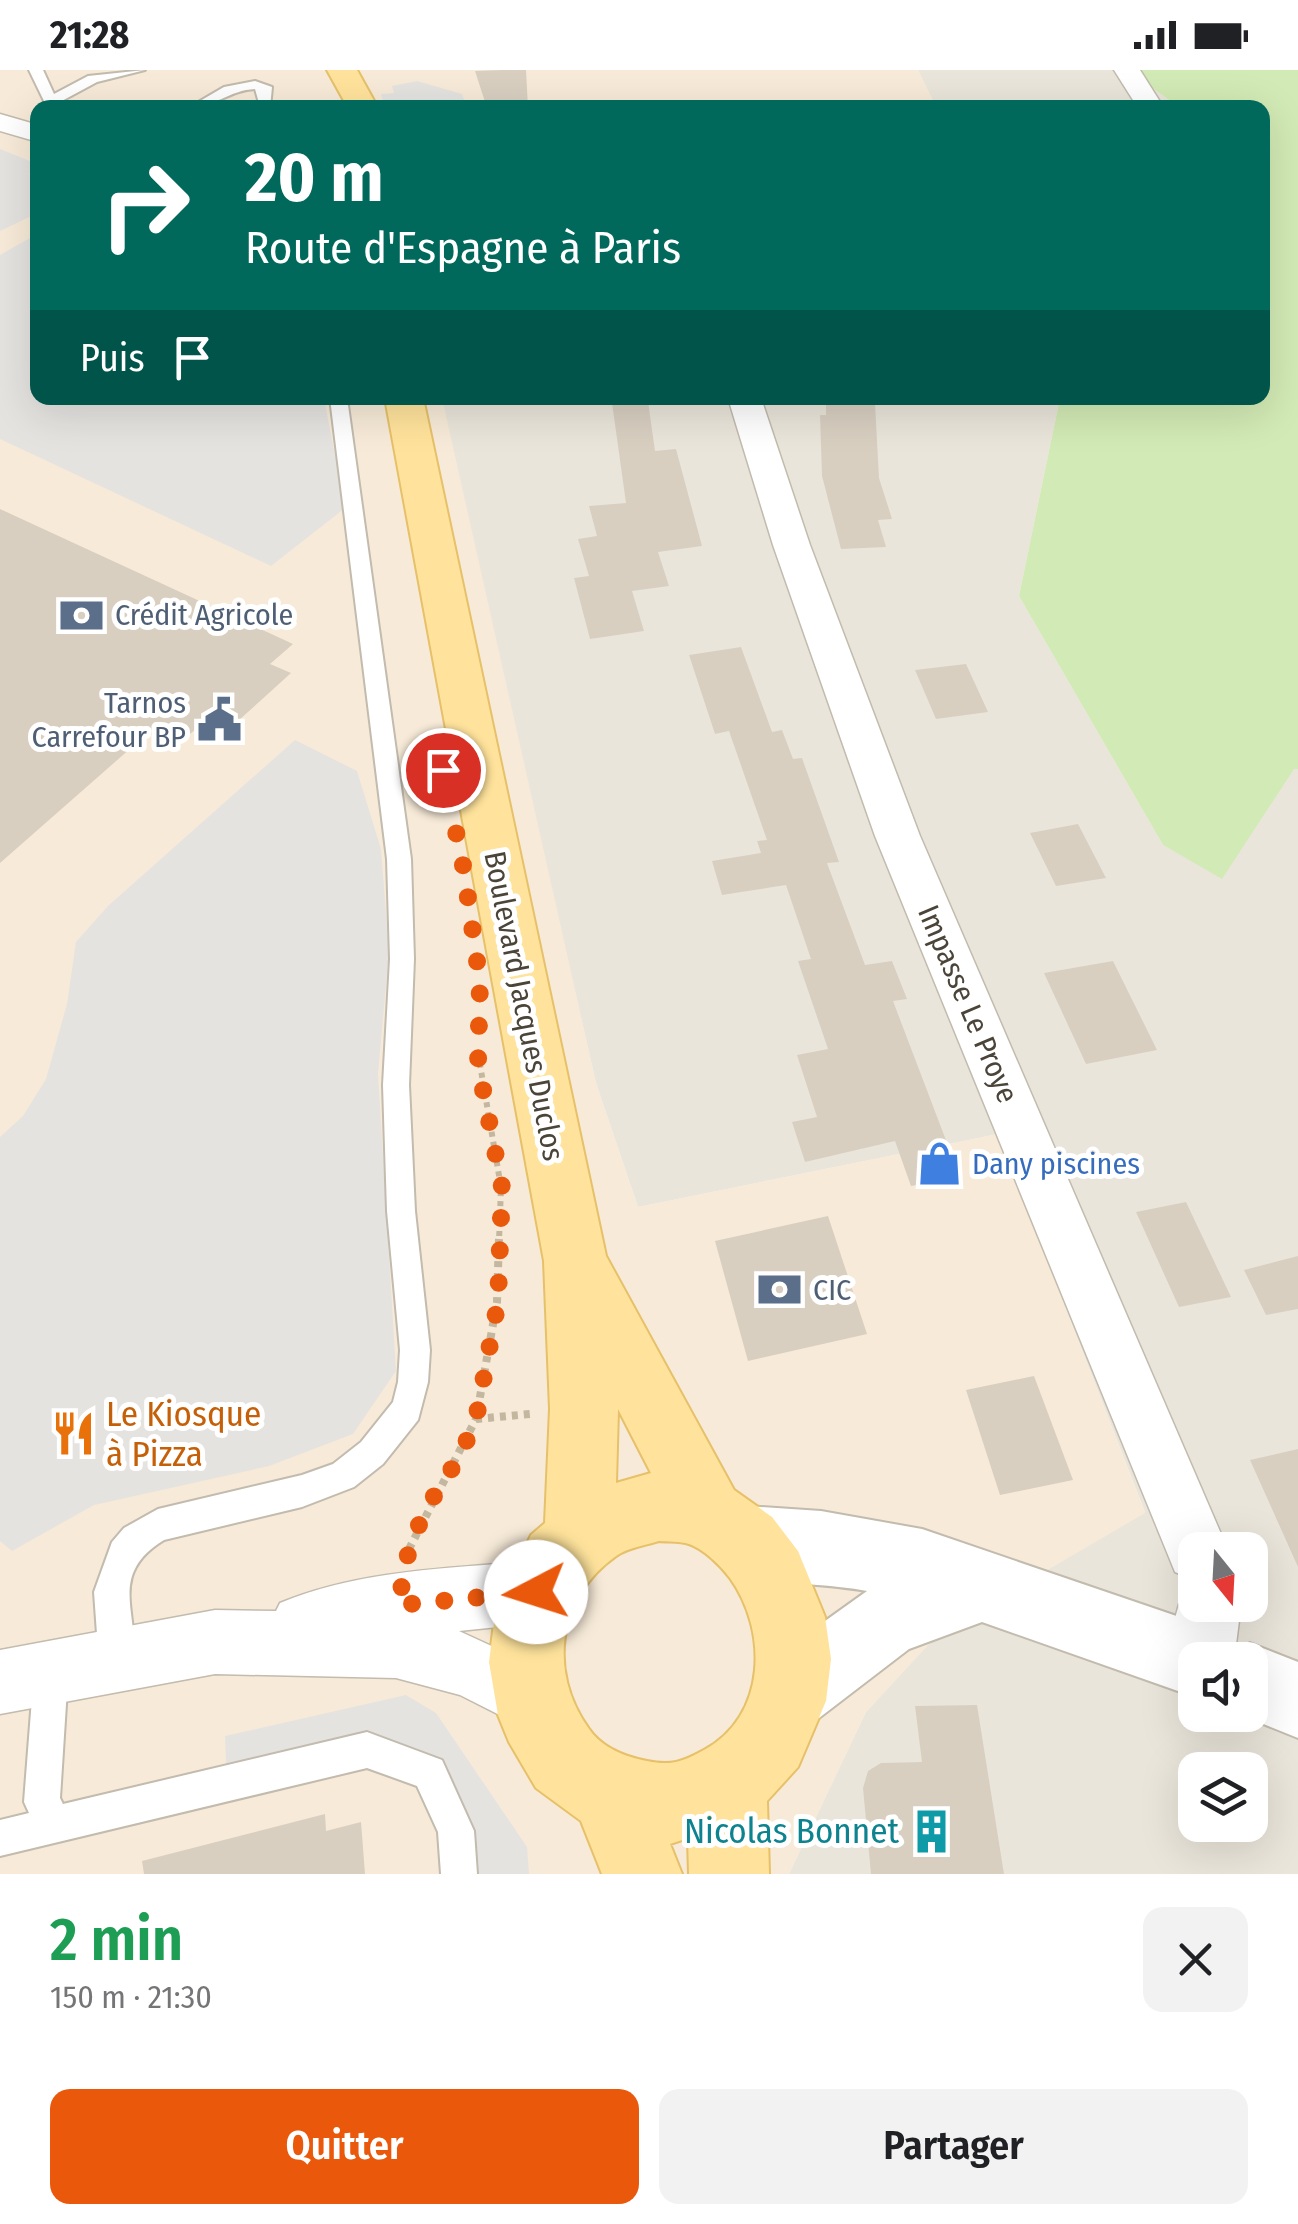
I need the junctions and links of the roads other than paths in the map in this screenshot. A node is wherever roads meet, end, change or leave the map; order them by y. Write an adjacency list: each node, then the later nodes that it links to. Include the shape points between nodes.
1 (36, 70): 8 (lane)
2 (138, 70): 9 (lane, via 93,79)
3 (260, 70): 7 (lane)
4 (338, 70): 12 (main road); 13 (lane); 14 (main road)
5 (1127, 70): 15 (street)
6 (279, 75): 7 (lane)
7 (265, 87): 10 (lane, via 236,87); 11 (lane)
8 (49, 100)
9 (58, 100)
10 (211, 100)
11 (266, 100)
12 (340, 100)
13 (347, 100)
14 (359, 100)
15 (1147, 100)
16 (0, 122): 17 (street)
17 (30, 131)
18 (339, 405): 31 (lane, via 398,859 396,1085 413,1382 408,1409 343,1476 158,1525 135,1539 123,1553 111,1592)
19 (405, 405): 23 (main road, Boulevard Jacques Duclos)
20 (746, 405): 22 (street, Impasse Le Proye)
21 (770, 405): 22 (street)
22 (760, 449): 25 (street, Impasse Le Proye, via 873,779)
23 (576, 1261): 24 (main road, Boulevard Jacques Duclos); 26 (main road, Boulevard Jacques Duclos, via 584,1409)
24 (728, 1528): 26 (main road, via 659,1506); 27 (street, via 922,1564); 34 (main road, via 769,1567 792,1622)
25 (1189, 1532)
26 (580, 1533): 28 (main road)
27 (979, 1587): 30 (street); 34 (street, via 886,1620)
28 (536, 1592): 29 (street, via 398,1605); 35 (main road, via 524,1661)
29 (220, 1643): 31 (street); 35 (street, via 396,1646 470,1666)
30 (1178, 1653)
31 (116, 1662): 32 (street)
32 (25, 1677): 39 (lane, via 42,1802)
33 (1268, 1688): 36 (street)
34 (792, 1691): 37 (main road, via 758,1758)
35 (529, 1697): 38 (main road, via 547,1738 574,1772)
36 (1298, 1700)
37 (727, 1784): 38 (main road, via 670,1805); 43 (main road)
38 (610, 1795): 42 (main road)
39 (55, 1824): 40 (lane); 41 (lane, via 367,1750 429,1773 456,1830)
40 (0, 1838)
41 (458, 1874)
42 (642, 1874)
43 (729, 1874)

